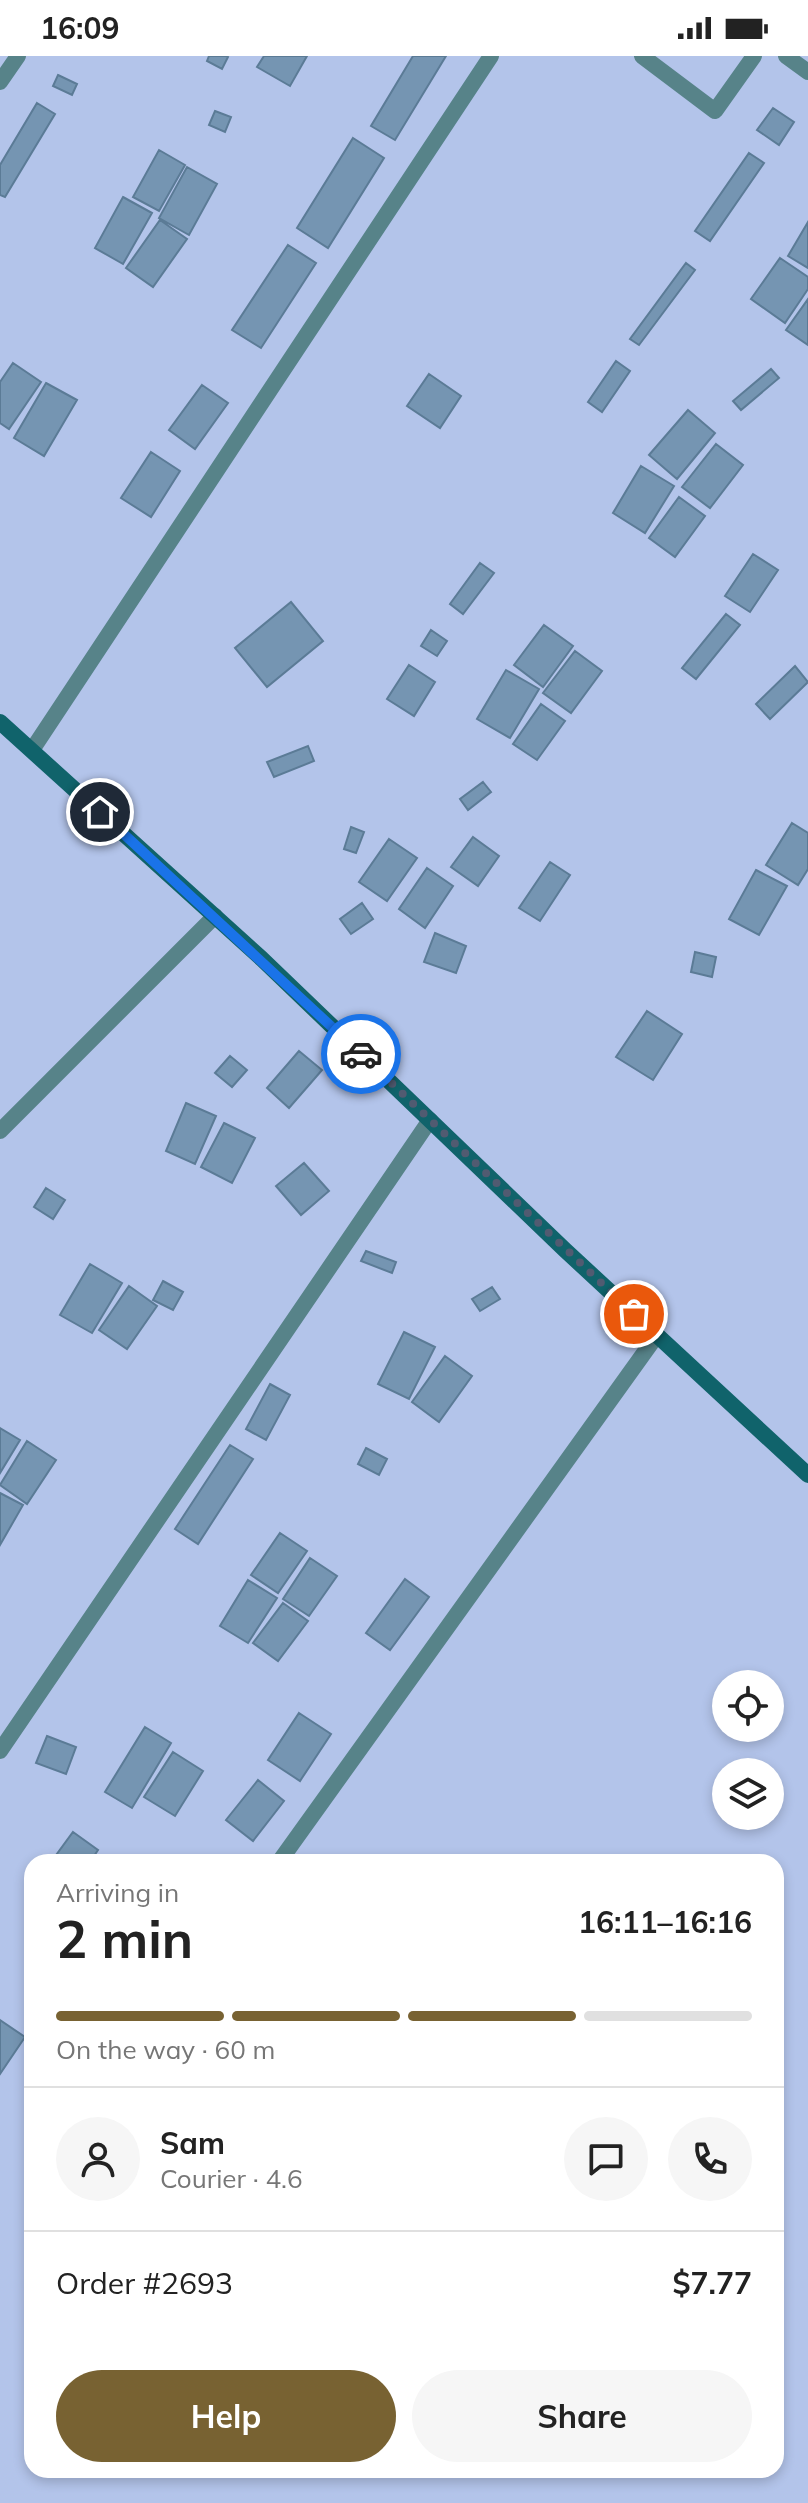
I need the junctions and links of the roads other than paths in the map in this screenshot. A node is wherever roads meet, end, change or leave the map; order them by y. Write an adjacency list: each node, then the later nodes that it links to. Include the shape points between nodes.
1 (18, 56): 7 (street)
2 (491, 56): 9 (street)
3 (642, 56): 4 (street, via 715,111)
4 (754, 56)
5 (786, 56): 6 (street)
6 (808, 72)
7 (0, 82)
8 (0, 722): 9 (street)
9 (32, 750): 10 (street)
10 (215, 916): 11 (street); 12 (street)
11 (430, 1120): 13 (street); 15 (street)
12 (0, 1131)
13 (657, 1335): 14 (street); 16 (street)
14 (808, 1475)
15 (0, 1751)
16 (285, 1854)

